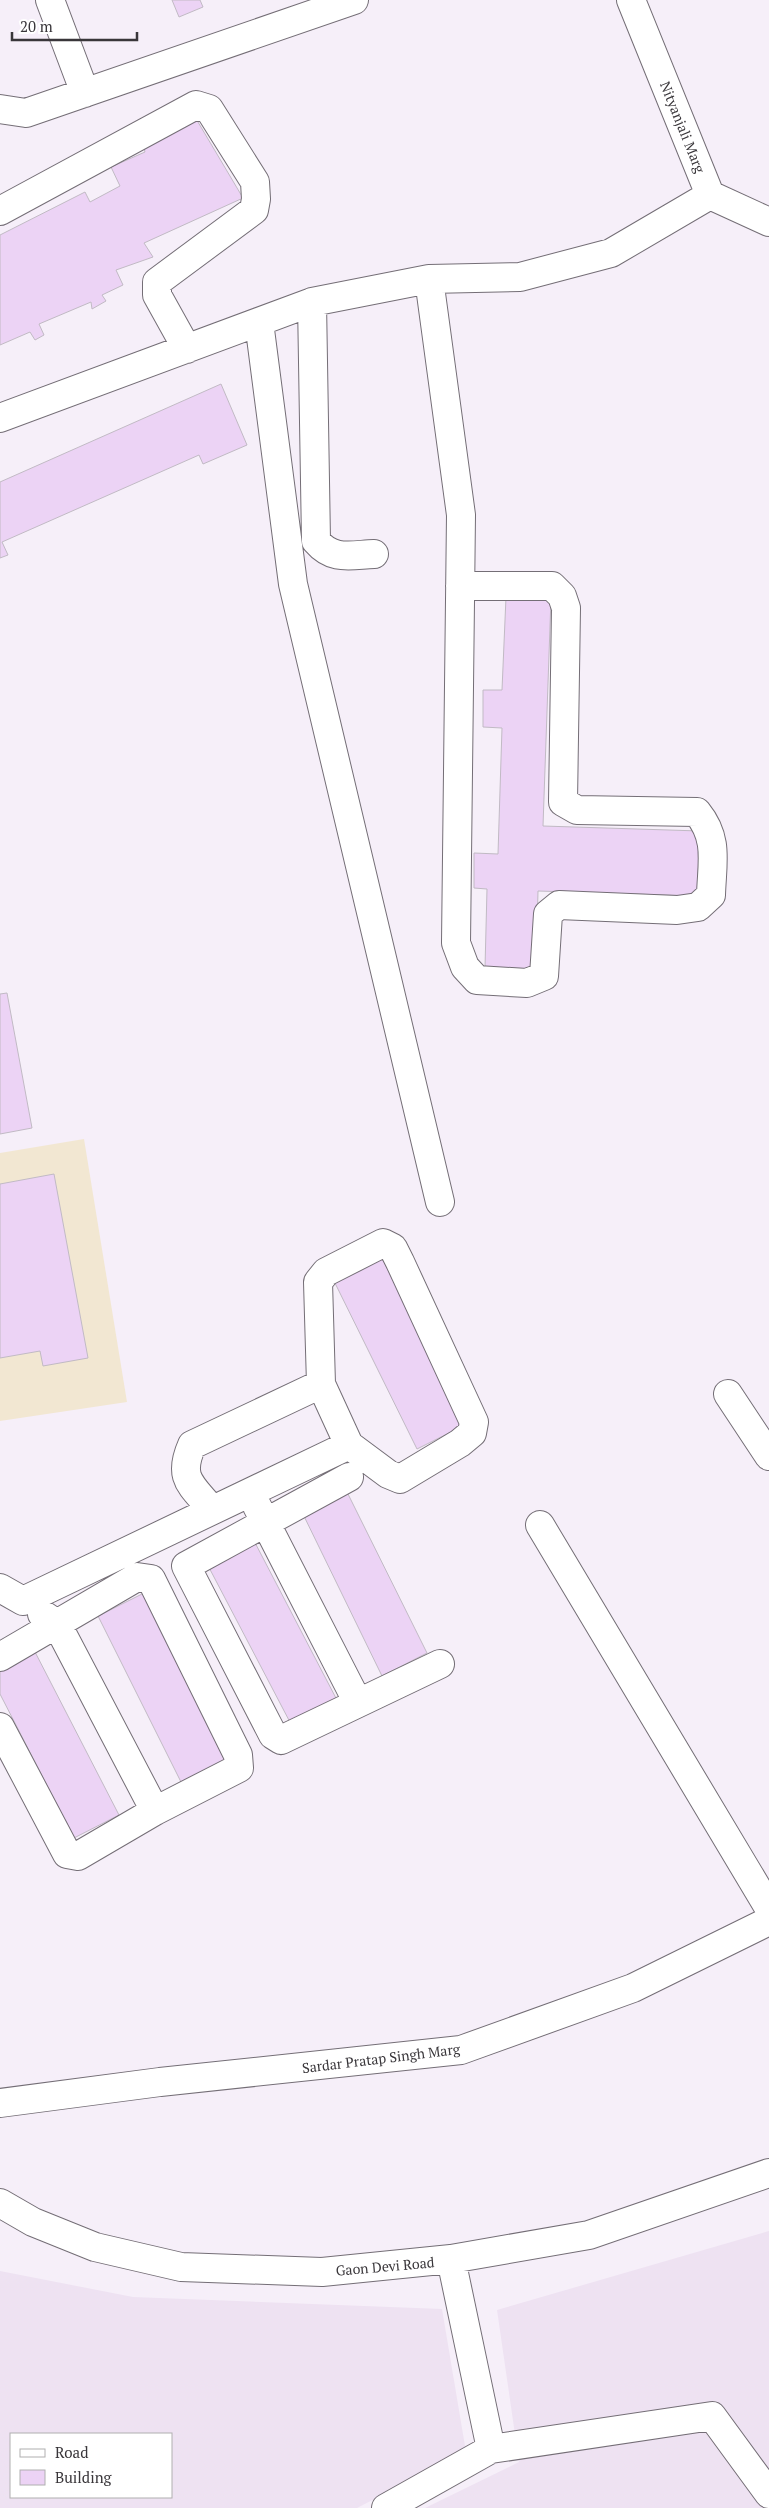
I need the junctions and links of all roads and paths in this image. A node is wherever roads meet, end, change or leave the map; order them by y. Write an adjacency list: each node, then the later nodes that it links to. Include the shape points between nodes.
1 (50, 0): 4 (street)
2 (354, 0): 4 (street)
3 (631, 0): 6 (street, Nityanjali Marg)
4 (85, 92): 5 (street, via 26,112)
5 (0, 109)
6 (710, 195): 8 (street); 9 (street, via 611,253 520,277)
7 (0, 211): 12 (street, via 196,105 209,109 255,182 256,199 254,210 157,282 157,295)
8 (769, 222)
9 (429, 279): 10 (street); 15 (street, via 461,515)
10 (312, 302): 11 (street); 14 (street, via 316,541 330,554)
11 (259, 322): 12 (street); 16 (street, via 293,584)
12 (186, 349): 13 (street)
13 (0, 418)
14 (374, 554)
15 (460, 586): 15 (street, via 552,586 562,596 566,608 563,802 577,810 697,812 708,826 713,841 711,895 698,907 677,910 559,905 548,914 544,976 527,983 477,980 465,967 456,943)
16 (440, 1202)
17 (320, 1384): 19 (street); 19 (street, via 318,1282 326,1272 383,1243 393,1248 474,1422 472,1433 460,1443 400,1479 388,1474); 23 (street, via 192,1445 185,1462 188,1479)
18 (728, 1394): 20 (street)
19 (348, 1444): 22 (street)
20 (769, 1456)
21 (349, 1477): 24 (street)
22 (251, 1492): 23 (street); 24 (street)
23 (212, 1510): 26 (street)
24 (265, 1521): 30 (street); 30 (street, via 186,1566 273,1735 281,1740)
25 (540, 1525): 33 (street)
26 (11, 1595): 27 (street)
27 (57, 1624): 28 (street); 32 (street); 32 (street, via 137,1577 151,1579 238,1754 239,1768)
28 (0, 1657)
29 (440, 1664): 30 (street)
30 (358, 1703)
31 (0, 1726): 32 (street, via 67,1854 78,1856)
32 (155, 1811)
33 (769, 1908)
34 (769, 1921): 35 (street, Sardar Pratap Singh Marg, via 633,1988 461,2050 160,2082)
35 (0, 2103)
36 (769, 2173): 38 (street, Gaon Devi Road, via 589,2235)
37 (0, 2203): 38 (street, Gaon Devi Road, via 33,2222 95,2247 181,2267 322,2272)
38 (450, 2260): 39 (street)
39 (491, 2450): 40 (street, via 712,2416); 41 (street)
40 (769, 2494)
41 (386, 2508)

